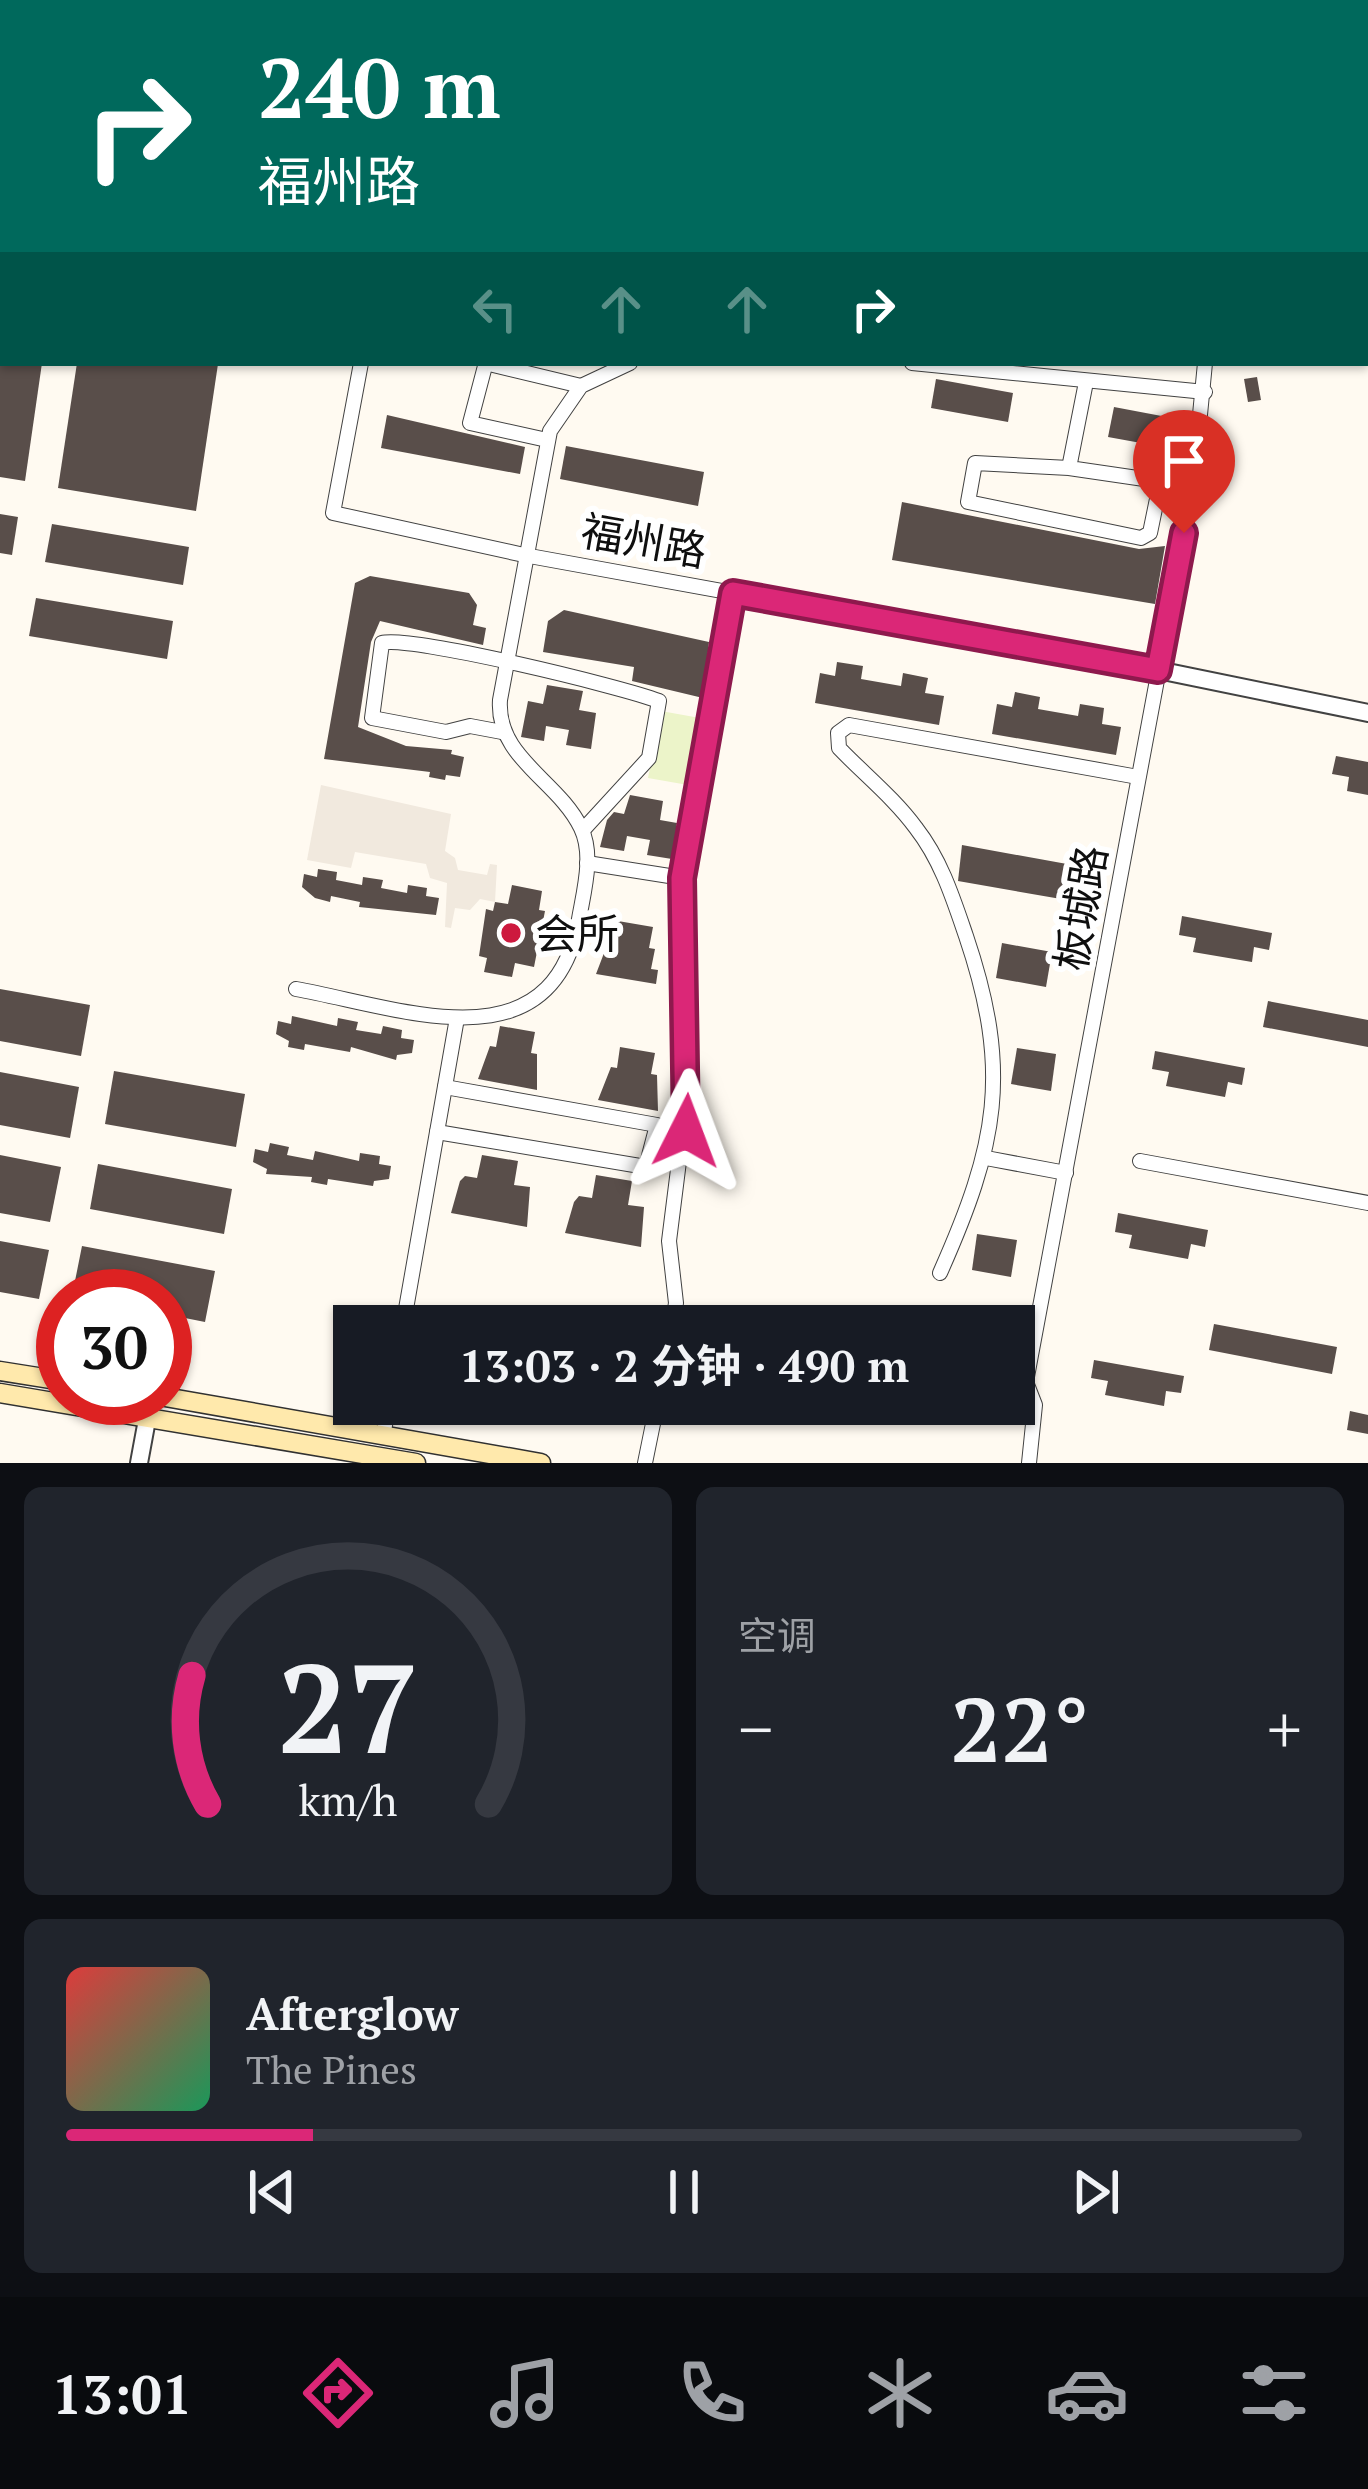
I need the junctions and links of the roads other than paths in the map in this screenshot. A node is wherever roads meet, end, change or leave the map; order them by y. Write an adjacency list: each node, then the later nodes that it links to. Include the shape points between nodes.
1 (360, 366): 13 (street, 福州路, via 333,513)
2 (485, 366): 11 (street, via 470,423)
3 (490, 366): 9 (street)
4 (624, 366): 9 (street)
5 (956, 366): 7 (street)
6 (1205, 366): 10 (street, 板城路)
7 (1015, 370): 8 (street)
8 (1086, 382): 10 (street); 12 (street)
9 (581, 386): 11 (street)
10 (1205, 392): 16 (street, 板城路)
11 (547, 440): 13 (street)
12 (1069, 468): 12 (street, via 975,463 968,502 1141,538 1150,533 1158,494 1151,480)
13 (524, 555): 14 (street, 福州路); 15 (street)
14 (733, 593): 16 (street, 福州路); 22 (street)
15 (505, 662): 18 (street); 18 (street, via 386,641 370,713 446,731); 20 (street, via 659,701 650,758)
16 (1158, 670): 17 (street, 福州路); 19 (street, 板城路)
17 (1368, 713)
18 (502, 732): 20 (street)
19 (1138, 777): 29 (street, via 849,725 838,733 839,748 916,827 948,881 995,1041); 31 (street, 板城路)
20 (583, 830): 21 (street)
21 (587, 863): 22 (street); 24 (street, via 575,943 556,984 506,1015)
22 (682, 878): 27 (street)
23 (296, 989): 24 (street)
24 (457, 1018): 25 (street)
25 (445, 1088): 26 (street); 28 (street)
26 (658, 1125): 27 (street); 28 (street, via 646,1167)
27 (686, 1131): 35 (street, via 669,1241)
28 (437, 1132): 34 (street)
29 (986, 1158): 31 (street); 33 (street)
30 (1140, 1161): 32 (street)
31 (1066, 1173): 50 (street, 板城路, via 1027,1382 1035,1405)
32 (1368, 1203)
33 (940, 1273)
34 (407, 1305)
35 (676, 1305)
36 (0, 1371): 37 (main road)
37 (36, 1377)
38 (0, 1393): 39 (main road)
39 (36, 1397)
40 (192, 1402): 45 (main road)
41 (192, 1417): 47 (main road)
42 (147, 1425): 46 (street)
43 (385, 1425): 45 (street)
44 (652, 1425): 49 (street)
45 (383, 1436): 48 (main road)
46 (139, 1463)
47 (416, 1463)
48 (541, 1463)
49 (645, 1463)
50 (1029, 1463)

